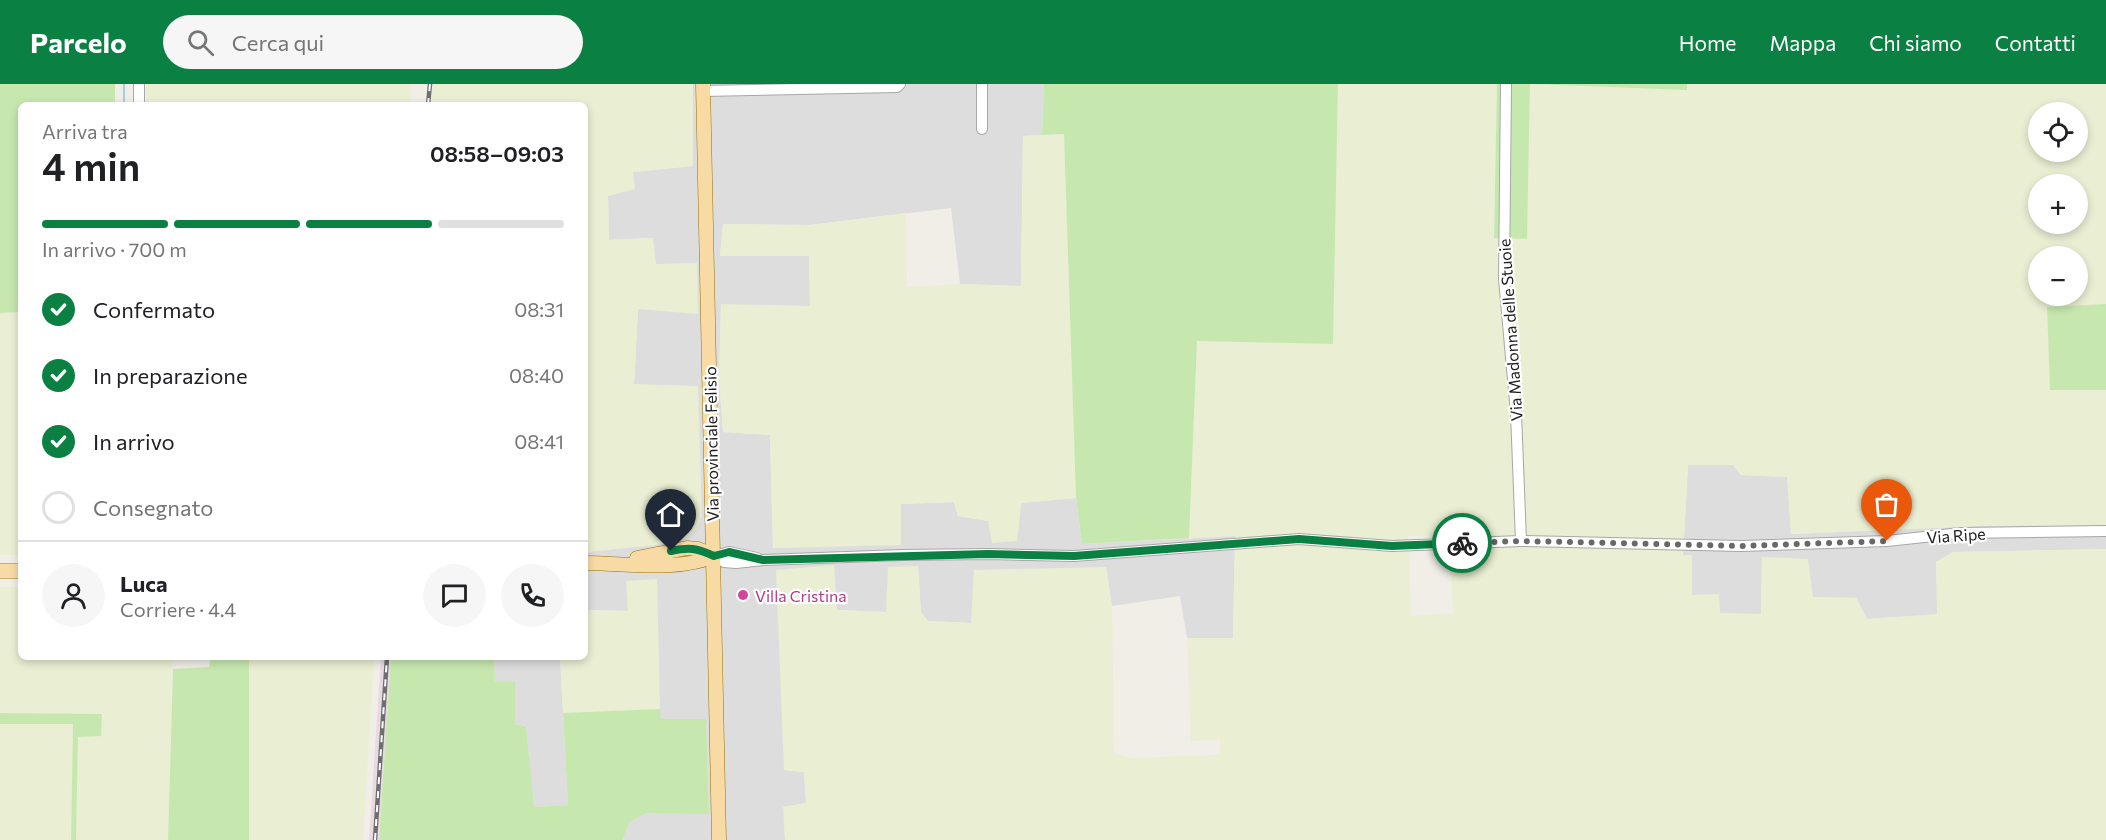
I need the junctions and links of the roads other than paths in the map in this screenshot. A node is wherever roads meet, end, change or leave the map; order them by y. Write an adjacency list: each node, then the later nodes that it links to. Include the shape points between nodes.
1 (139, 84): 8 (street)
2 (900, 84): 5 (street)
3 (982, 84): 9 (street)
4 (1506, 84): 12 (street, Via Madonna delle Stuoie, via 1503,279 1516,413)
5 (859, 86): 6 (street)
6 (774, 87): 7 (street)
7 (703, 88): 10 (main road, Via provinciale Felisio)
8 (139, 102)
9 (981, 129)
10 (712, 495): 13 (main road, via 704,535); 14 (main road, Via provinciale Felisio)
11 (2106, 531): 12 (street, Via Ripe, via 1961,533 1887,541 1741,546)
12 (1521, 541): 14 (street, Via Ripe, via 1392,546 1299,539 1074,556 988,554 736,563)
13 (687, 548): 14 (main road); 16 (main road)
14 (714, 556): 17 (main road); 20 (main road, Via provinciale Felisio)
15 (588, 563): 16 (main road)
16 (615, 563): 17 (main road)
17 (679, 565): 20 (main road, via 704,572)
18 (0, 571): 19 (main road)
19 (18, 571)
20 (714, 580): 21 (main road, Via provinciale Felisio)
21 (719, 840)

